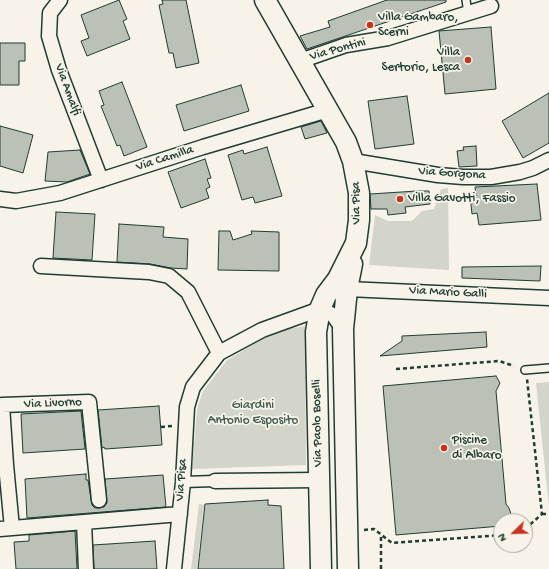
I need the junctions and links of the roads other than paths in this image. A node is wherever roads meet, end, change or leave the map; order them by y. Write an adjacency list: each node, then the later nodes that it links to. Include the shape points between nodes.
1 (60, 0): 9 (street, Via Amalfi, via 50,13 49,36 59,70)
2 (265, 0): 5 (main road, Via Pisa)
3 (491, 6): 4 (street, Via Pontini)
4 (467, 7): 5 (street, Via Pontini, via 388,38 346,45)
5 (300, 61): 6 (main road, Via Pisa)
6 (328, 110): 8 (main road, Via Pisa, via 346,142); 9 (street, Via Camilla)
7 (549, 160): 8 (street, Via Gorgona, via 520,172 463,177)
8 (353, 161): 11 (main road, Via Pisa, via 360,207)
9 (101, 180): 10 (street, Via Camilla, via 60,193 16,201)
10 (0, 199)
11 (356, 244): 13 (main road, Via Paolo Boselli); 15 (main road, Via Pisa)
12 (41, 266): 17 (street, via 150,272 169,276 188,292)
13 (348, 288): 14 (street, Via Mario Galli); 16 (main road, Via Paolo Boselli)
14 (549, 298)
15 (320, 308): 16 (street, via 333,315); 17 (street, Via Pisa, via 262,330); 21 (main road, Via Paolo Boselli, via 316,332)
16 (343, 329): 31 (main road, Via Paolo Boselli)
17 (219, 353): 23 (street, Via Pisa, via 193,387 187,407)
18 (549, 368): 19 (lane)
19 (526, 370)
20 (3, 466): 24 (street, Via Livorno, via 2,405 89,402); 27 (street, Via Livorno)
21 (319, 480): 22 (street); 30 (main road, Via Paolo Boselli)
22 (215, 481): 23 (street)
23 (183, 482): 25 (street, Via Pisa)
24 (98, 500)
25 (180, 514): 26 (street, Via Livorno); 29 (street, Via Pisa)
26 (84, 523): 27 (street, Via Livorno); 28 (street)
27 (6, 528)
28 (86, 569)
29 (174, 569)
30 (321, 569)
31 (348, 569)

